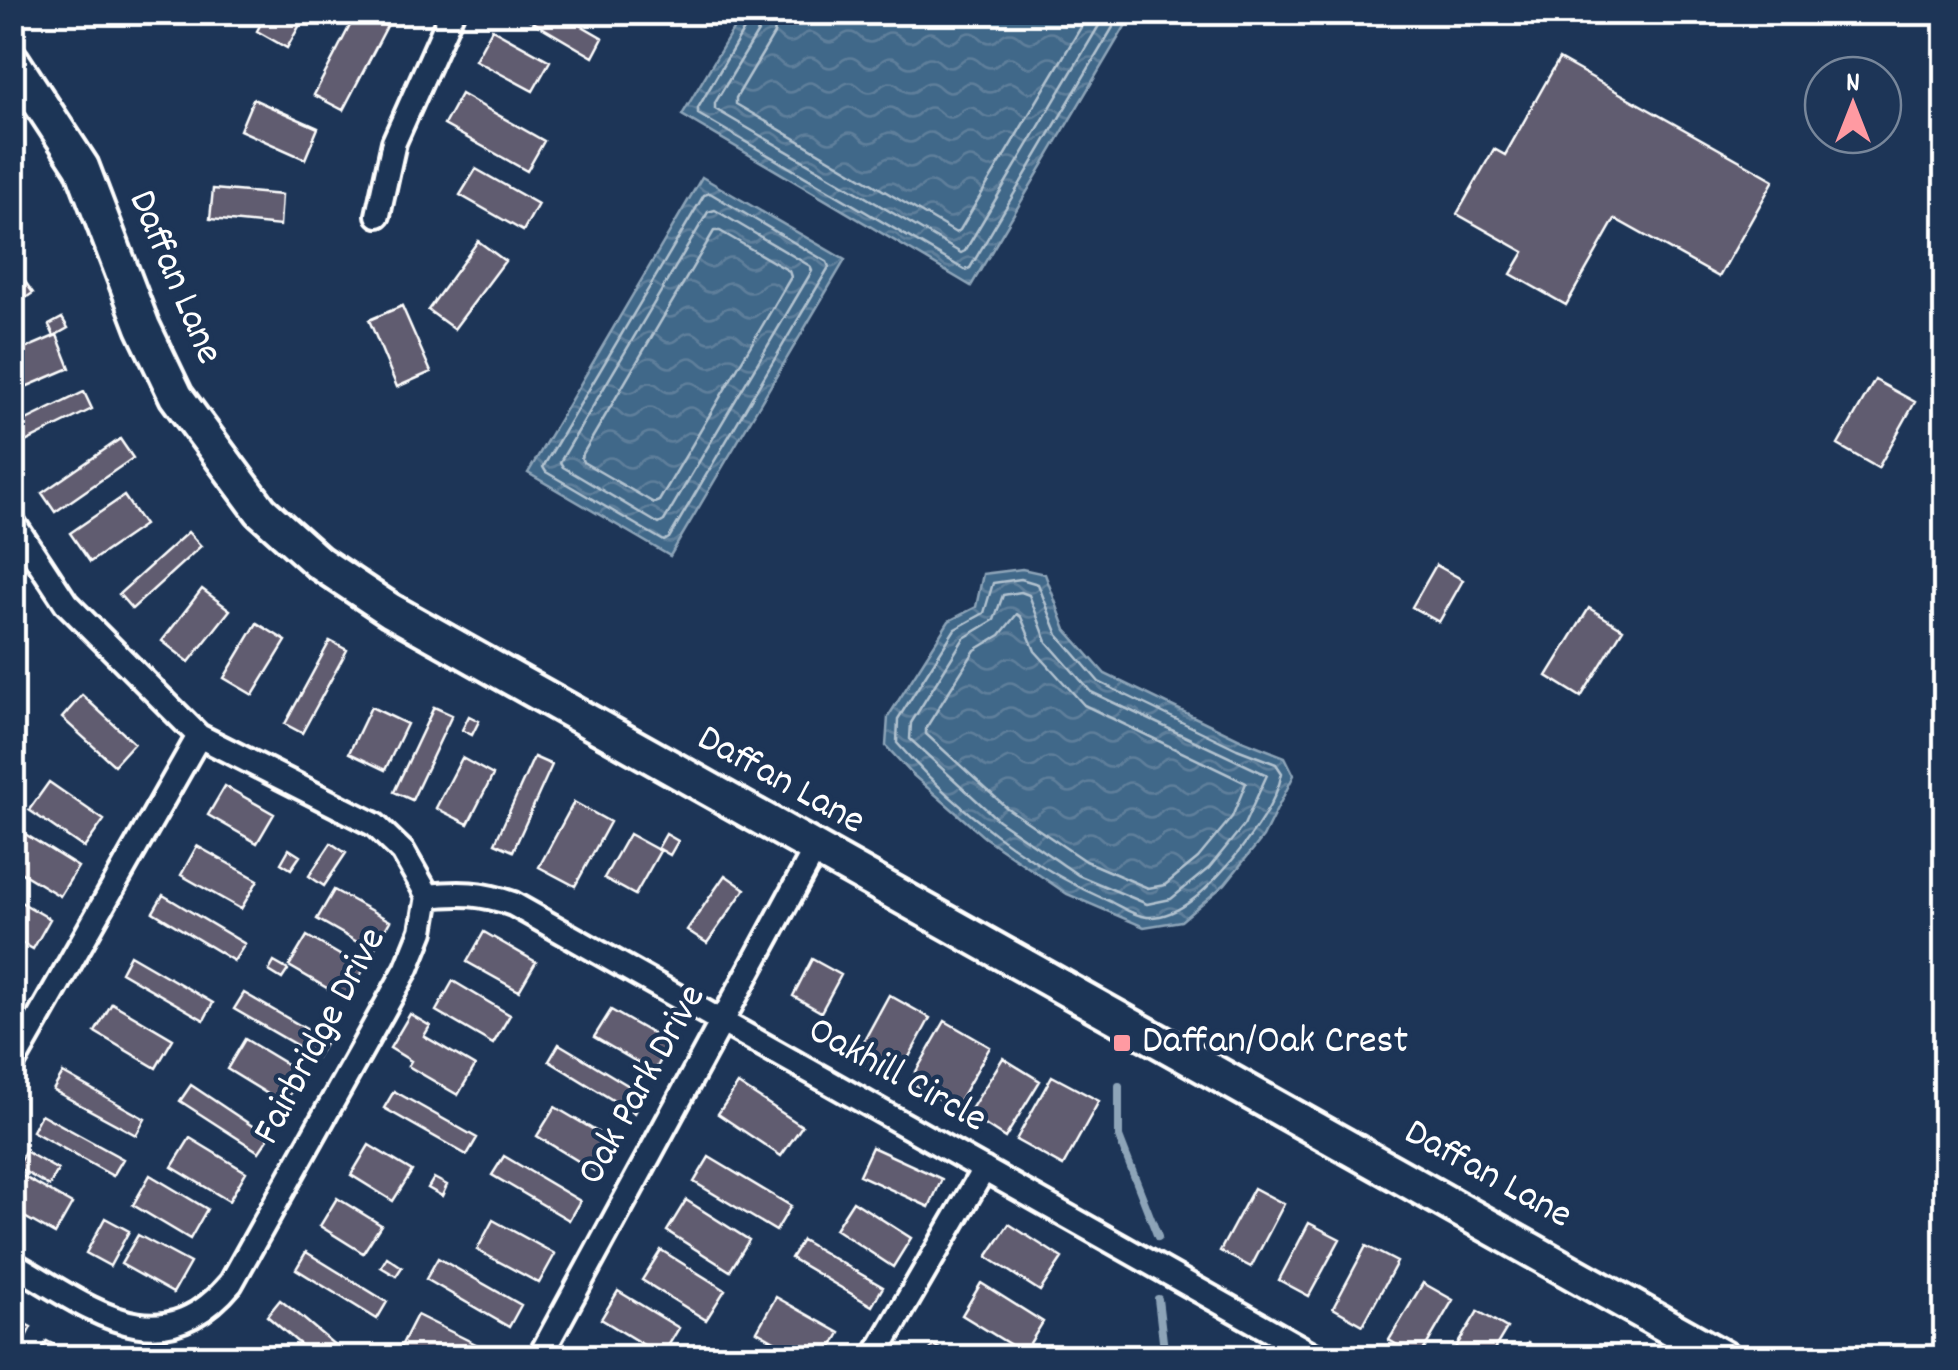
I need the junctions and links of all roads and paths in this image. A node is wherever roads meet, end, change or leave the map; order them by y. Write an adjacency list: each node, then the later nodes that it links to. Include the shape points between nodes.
1 (452, 12): 3 (street, via 394,142)
2 (12, 60): 6 (street, Daffan Lane, via 82,167 176,396 261,511 318,562 390,610)
3 (378, 215)
4 (12, 521): 5 (street, Fairbridge Drive, via 66,603)
5 (199, 736): 7 (street, Fairbridge Drive, via 375,825 403,852); 9 (street)
6 (815, 850): 8 (street, Oak Park Drive); 15 (street, Daffan Lane)
7 (428, 896): 8 (street, Oakhill Circle, via 484,894 513,904); 11 (street, Fairbridge Drive, via 407,968 214,1303 168,1326 136,1326)
8 (721, 1022): 10 (street, Oakhill Circle); 12 (street, Oak Park Drive)
9 (12, 1064)
10 (984, 1169): 13 (street); 14 (street, Oakhill Circle)
11 (12, 1263)
12 (538, 1358)
13 (874, 1358)
14 (1319, 1358)
15 (1724, 1358)

